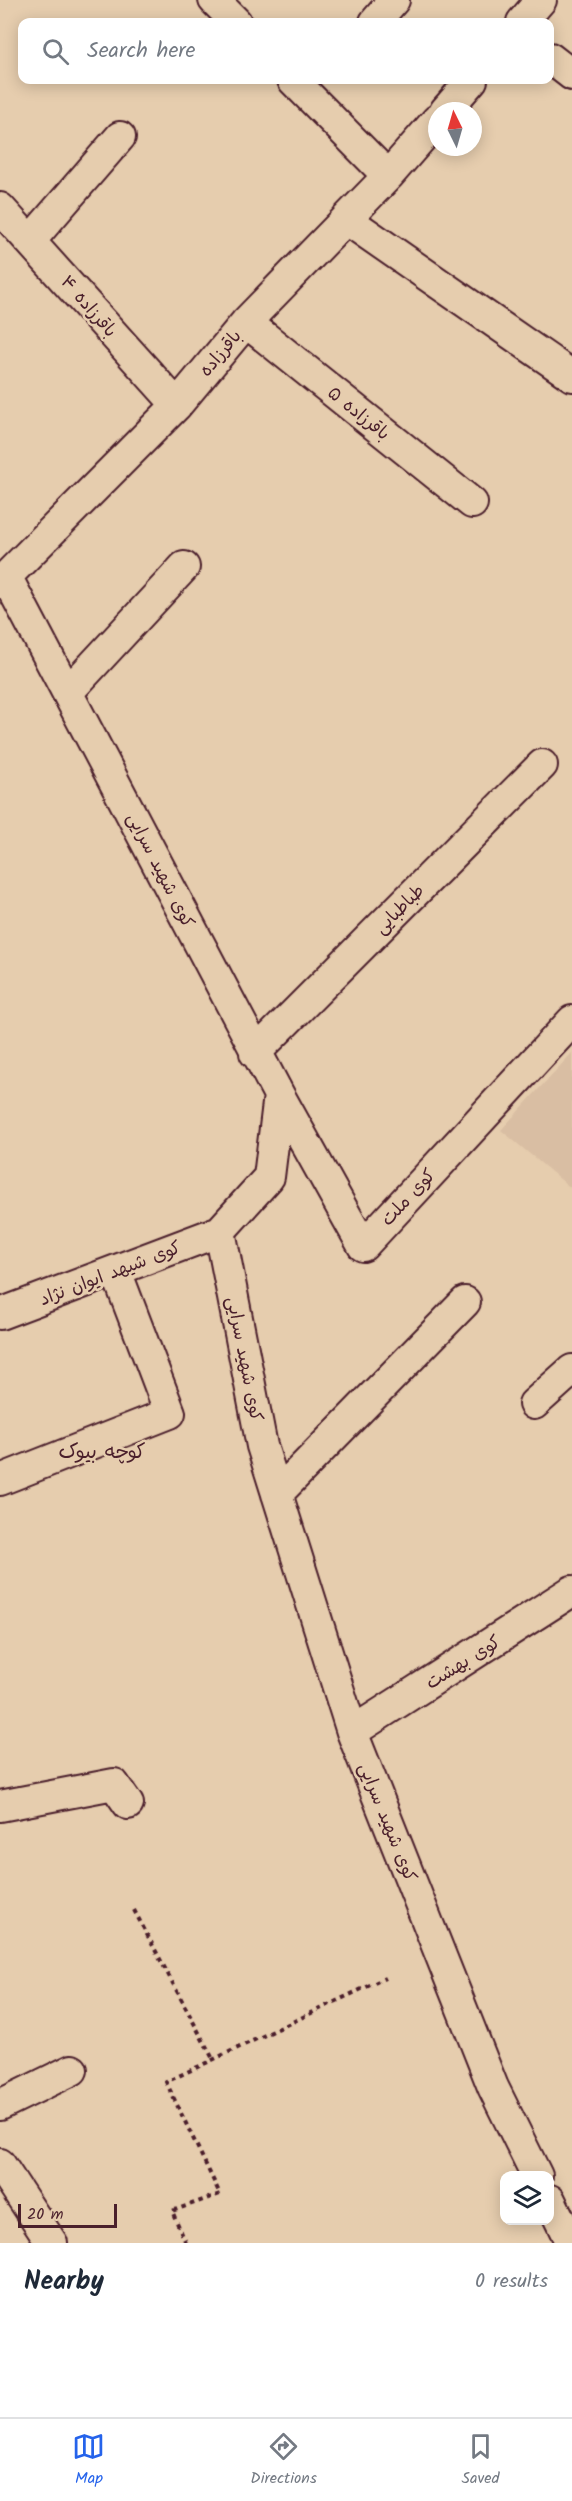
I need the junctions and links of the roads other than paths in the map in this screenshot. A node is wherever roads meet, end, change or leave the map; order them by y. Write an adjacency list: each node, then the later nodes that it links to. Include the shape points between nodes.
1 (214, 0): 4 (street)
2 (394, 0): 5 (street)
3 (541, 0): 6 (street)
4 (232, 18)
5 (378, 18)
6 (525, 18)
7 (554, 62): 8 (street)
8 (572, 75)
9 (469, 84): 11 (street)
10 (309, 85): 14 (street)
11 (453, 102)
12 (428, 130): 14 (street, باقرزاده)
13 (120, 137): 17 (street)
14 (388, 176): 16 (street, باقرزاده)
15 (0, 208): 17 (street, باقرزاده ۴)
16 (346, 219): 18 (street, باقرزاده); 19 (street)
17 (31, 240): 20 (street, باقرزاده ۴)
18 (246, 322): 20 (street, باقرزاده); 21 (street, باقرزاده ۵)
19 (572, 376)
20 (177, 405): 23 (street, باقرزاده)
21 (472, 503)
22 (184, 567): 24 (street)
23 (4, 580): 24 (street, کوی شهید سرایی)
24 (68, 692): 27 (street, کوی شهید سرایی)
25 (542, 765): 27 (street, طباطبایی)
26 (572, 1020): 28 (street, کوی ملت, via 363,1246)
27 (255, 1053): 28 (street, کوی شهید سرایی)
28 (279, 1095): 29 (street, via 269,1177)
29 (220, 1232): 30 (street, کوی شیهد ایوان نژاد); 36 (street, کوی شهید سرایی, via 262,1446)
30 (116, 1271): 32 (street, کوی شیهد ایوان نژاد); 35 (street, via 170,1413)
31 (465, 1302): 36 (street)
32 (0, 1314)
33 (572, 1370): 34 (street)
34 (534, 1404)
35 (0, 1480)
36 (277, 1494): 38 (street, کوی شهید سرایی)
37 (572, 1591): 38 (street, کوی بهشت)
38 (352, 1732): 44 (street, کوی شهید سرایی, via 493,2086)
39 (128, 1804): 40 (street, via 114,1784)
40 (0, 1806)
41 (72, 2070): 42 (street)
42 (0, 2105)
43 (0, 2164): 46 (street)
44 (535, 2171)
45 (558, 2200): 47 (street)
46 (52, 2243)
47 (571, 2243)

